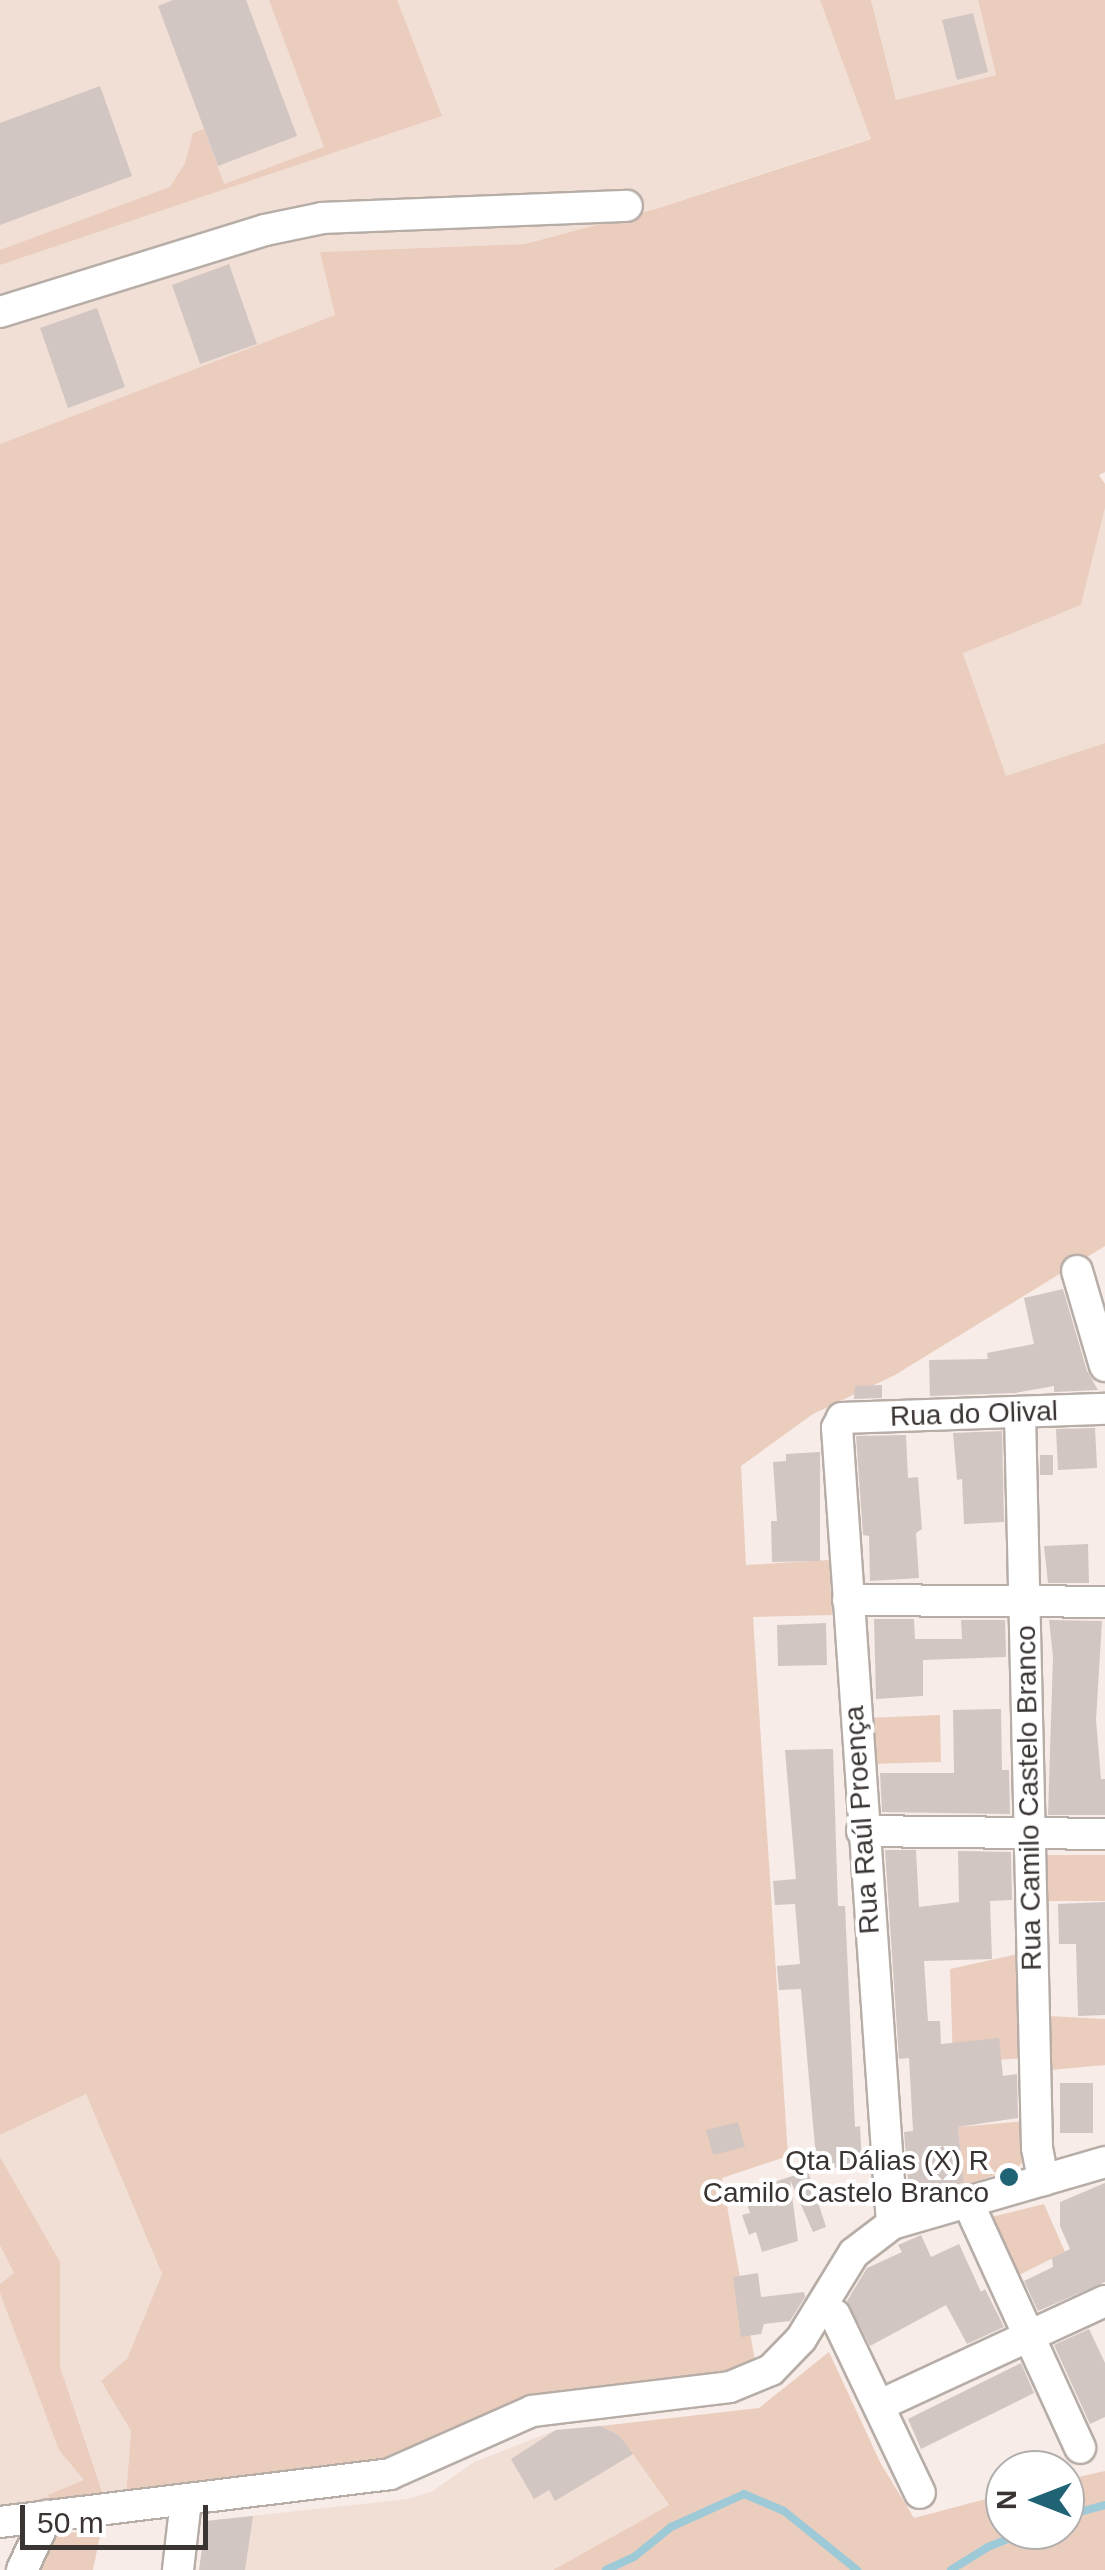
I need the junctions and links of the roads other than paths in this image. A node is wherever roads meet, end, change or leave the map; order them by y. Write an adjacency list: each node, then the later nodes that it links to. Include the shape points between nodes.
1 (627, 206): 2 (street, via 324,218 246,235)
2 (0, 312)
3 (1077, 1272): 4 (street)
4 (1105, 1366)
5 (1105, 1409): 6 (street, Rua do Olival)
6 (1020, 1414): 7 (street, Rua do Olival); 9 (street, Rua Camilo Castelo Branco)
7 (842, 1418): 8 (street, Rua Raúl Proença, via 836,1428)
8 (848, 1600): 9 (street); 11 (street, Rua Raúl Proença)
9 (1024, 1600): 10 (street); 12 (street, Rua Camilo Castelo Branco)
10 (1105, 1602)
11 (862, 1832): 12 (street); 17 (street, Rua Raúl Proença)
12 (1030, 1833): 13 (street); 15 (street, Rua Camilo Castelo Branco, via 1037,2148)
13 (1105, 1834)
14 (1105, 2162): 15 (street)
15 (1044, 2180): 16 (street)
16 (969, 2205): 17 (street); 20 (street)
17 (892, 2224): 24 (street, via 854,2253 800,2338 771,2370 730,2387 532,2411 390,2474)
18 (1105, 2301): 20 (street)
19 (835, 2315): 21 (street)
20 (1029, 2336): 21 (street); 22 (street)
21 (880, 2405): 23 (street)
22 (1080, 2448)
23 (920, 2493)
24 (186, 2500): 25 (street); 28 (street)
25 (46, 2516): 26 (street); 27 (street)
26 (0, 2522)
27 (22, 2570)
28 (178, 2570)

